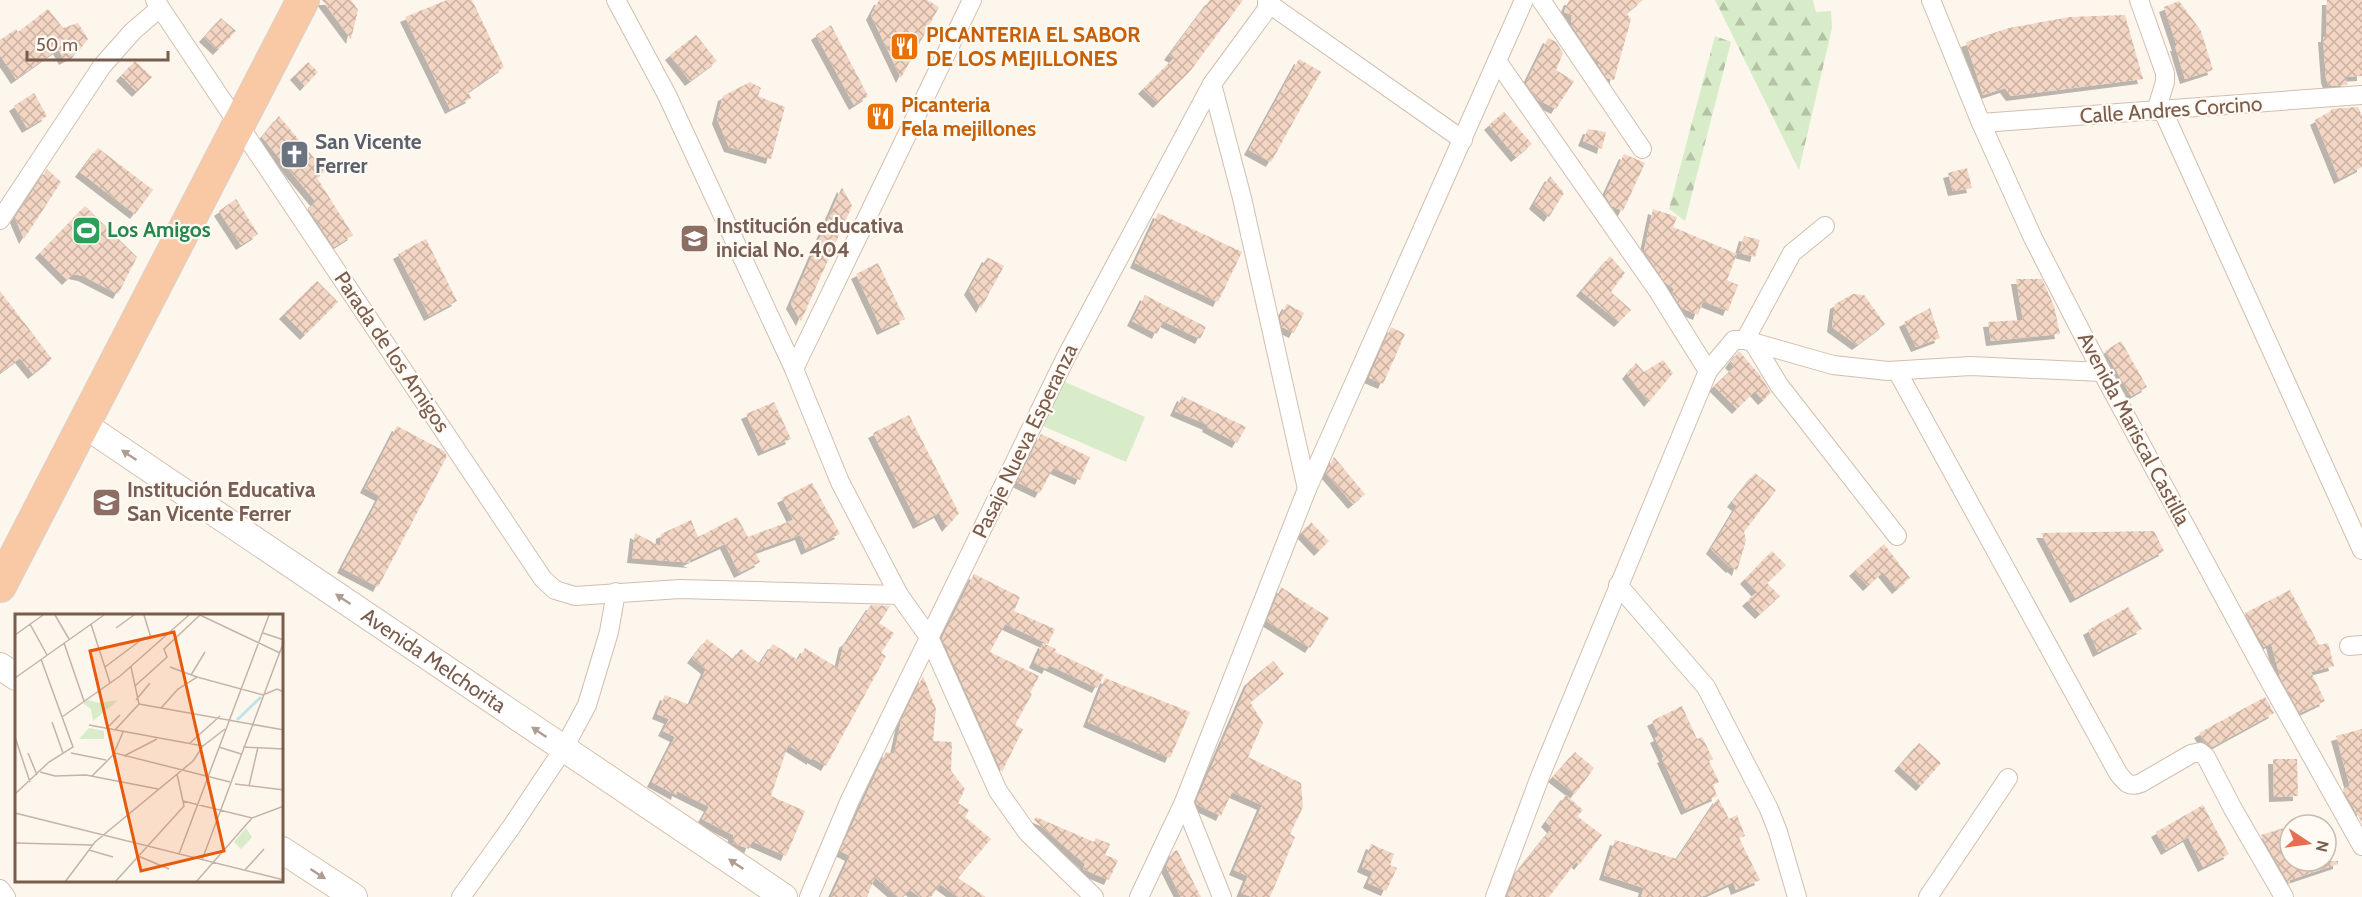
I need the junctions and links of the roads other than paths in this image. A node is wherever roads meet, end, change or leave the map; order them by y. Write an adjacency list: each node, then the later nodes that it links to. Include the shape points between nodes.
1 (303, 0): 15 (highway)
2 (616, 0): 21 (street, via 667,95)
3 (972, 0): 21 (street)
4 (1524, 0): 10 (street)
5 (1541, 0): 17 (street)
6 (1931, 0): 14 (street, Avenida Mariscal Castilla)
7 (2139, 0): 13 (street, via 2165,73)
8 (1268, 1): 11 (street, Pasaje Nueva Esperanza, via 1267,9); 16 (street)
9 (157, 4): 15 (street, Parada de los Amigos); 18 (street, via 102,66)
10 (1497, 61): 16 (street); 22 (street, via 1656,288)
11 (1212, 84): 26 (street, via 1242,198); 33 (street, Pasaje Nueva Esperanza, via 1066,357)
12 (2362, 95): 13 (street, Calle Andres Corcino)
13 (2160, 111): 14 (street, Calle Andres Corcino); 28 (street)
14 (1981, 123): 24 (street, Avenida Mariscal Castilla, via 2033,238)
15 (239, 126): 25 (highway); 31 (street, Parada de los Amigos, via 543,579 555,590 574,596)
16 (1462, 140): 26 (street)
17 (1642, 149)
18 (0, 219)
19 (1825, 226): 20 (street, via 1791,253)
20 (1749, 341): 22 (street, via 1734,340); 23 (street, via 1833,365); 27 (street)
21 (794, 369): 32 (street, via 840,482)
22 (1708, 371): 29 (street)
23 (1897, 371): 24 (street, via 1971,366); 53 (street, via 2118,773 2133,786 2200,752)
24 (2102, 372): 39 (street, Avenida Mariscal Castilla)
25 (83, 424): 30 (highway); 36 (main road, Avenida Melchorita, one-way to 25)
26 (1307, 489): 38 (street)
27 (1897, 536)
28 (2362, 550)
29 (1618, 585): 50 (street); 51 (street, via 1706,687 1769,809)
30 (0, 586)
31 (616, 592): 32 (street, via 680,589); 36 (street, via 609,632 587,705)
32 (899, 595): 33 (street)
33 (929, 637): 46 (street, Pasaje Nueva Esperanza, via 850,800); 47 (street, via 998,791 1027,832)
34 (0, 666): 35 (main road)
35 (15, 676)
36 (564, 748): 44 (street); 45 (main road, Avenida Melchorita, one-way to 36)
37 (2008, 778): 52 (street)
38 (1184, 802): 48 (street); 49 (street)
39 (2362, 846)
40 (284, 851): 43 (main road, one-way to 43)
41 (0, 889): 42 (street)
42 (6, 897)
43 (354, 897)
44 (460, 897)
45 (784, 897)
46 (809, 897)
47 (1094, 897)
48 (1139, 897)
49 (1222, 897)
50 (1495, 897)
51 (1797, 897)
52 (1928, 897)
53 (2284, 897)

